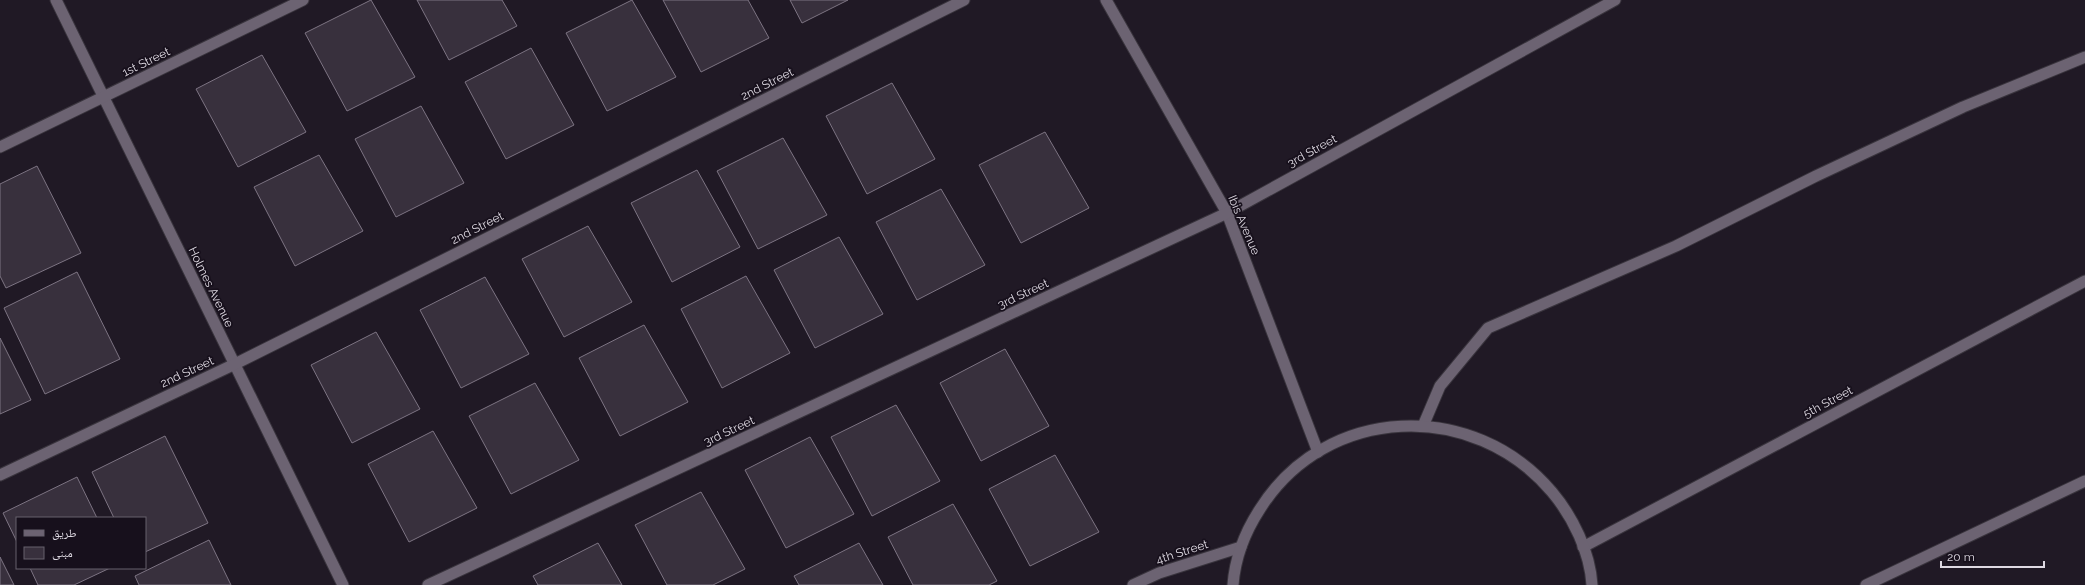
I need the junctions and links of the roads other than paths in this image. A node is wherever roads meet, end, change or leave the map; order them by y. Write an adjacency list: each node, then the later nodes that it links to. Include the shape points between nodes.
1 (56, 0): 7 (street, Holmes Avenue)
2 (303, 0): 7 (street, 1st Street)
3 (964, 0): 11 (street, 2nd Street)
4 (1106, 0): 9 (street, Ibis Avenue)
5 (1614, 0): 9 (street, 3rd Street)
6 (2085, 57): 12 (street, via 1963,107 1676,246 1488,328 1440,386)
7 (103, 97): 8 (street, 1st Street); 11 (street, Holmes Avenue)
8 (0, 147)
9 (1227, 213): 13 (street, Ibis Avenue); 19 (street, 3rd Street)
10 (2085, 281): 17 (street, 5th Street)
11 (234, 364): 14 (street, 2nd Street); 18 (street, Holmes Avenue)
12 (1424, 426): 13 (street, via 1386,427 1359,433 1332,443); 17 (street, via 1471,435 1497,446 1526,465 1560,503 1575,527)
13 (1318, 452): 16 (street, via 1286,476 1267,497 1252,521)
14 (0, 475)
15 (2085, 481): 23 (street)
16 (1241, 547): 20 (street, 4th Street, via 1159,573); 21 (street)
17 (1582, 547): 22 (street)
18 (343, 585)
19 (428, 585)
20 (1133, 585)
21 (1233, 585)
22 (1592, 585)
23 (1866, 585)

